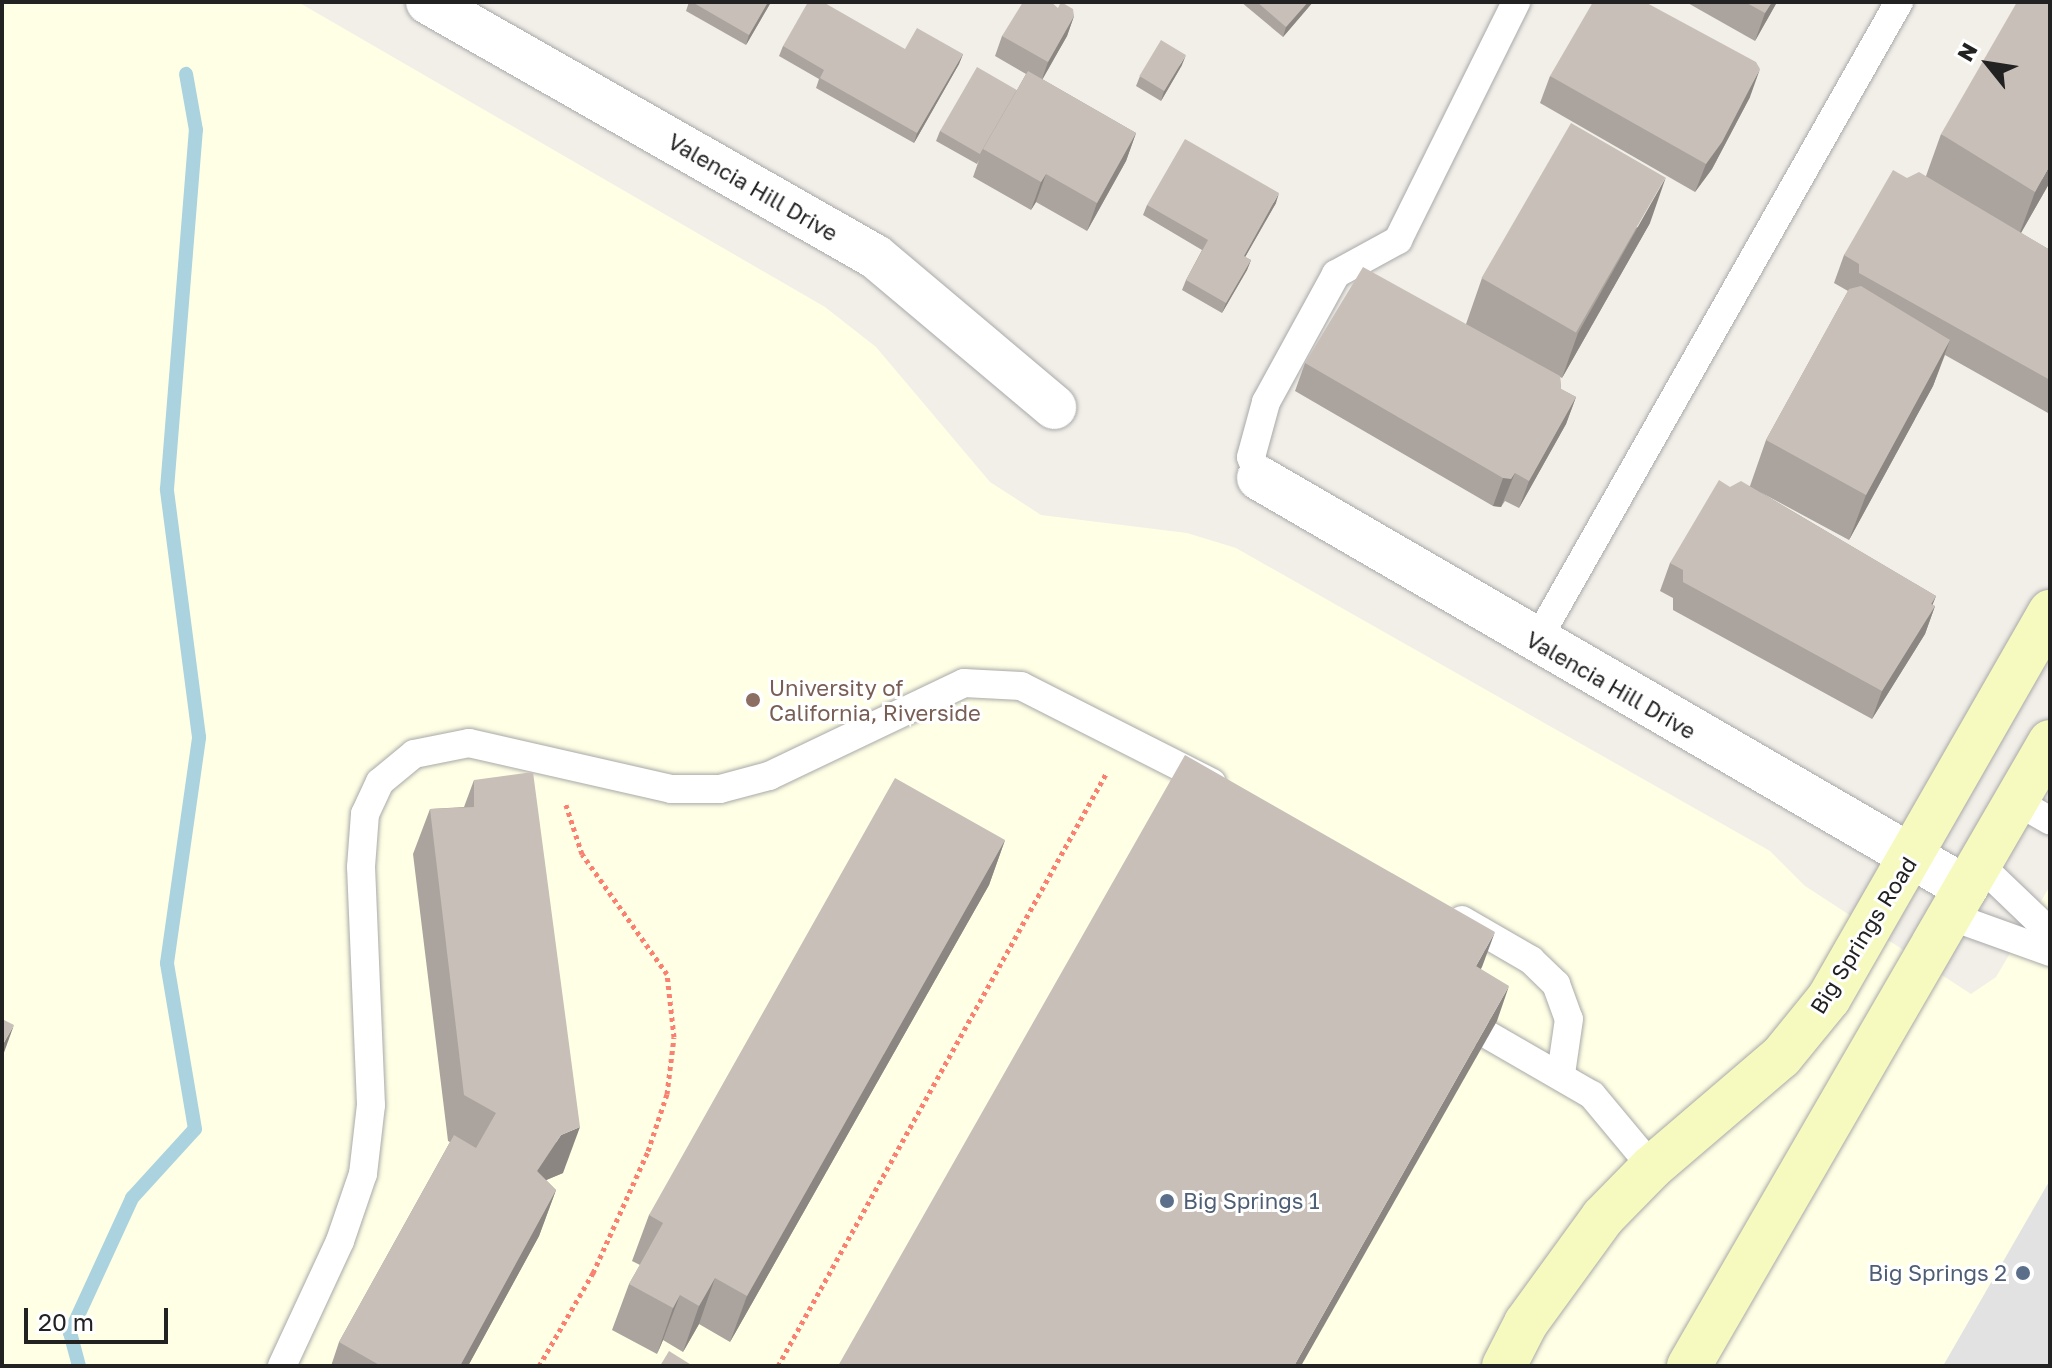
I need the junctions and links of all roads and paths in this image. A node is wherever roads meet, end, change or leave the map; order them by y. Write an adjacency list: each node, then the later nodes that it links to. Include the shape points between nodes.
1 (428, 2): 4 (street, Valencia Hill Drive, via 876,257)
2 (1516, 2): 5 (lane, via 1398,240 1336,274 1266,402 1251,457)
3 (1899, 2): 7 (lane)
4 (1054, 407)
5 (1259, 478): 7 (street, Valencia Hill Drive)
6 (2050, 612): 13 (street, Big Springs Road)
7 (1536, 642): 13 (street, Valencia Hill Drive)
8 (1128, 736): 10 (lane, via 1021,686 964,683 769,776 720,789 671,789); 11 (lane); 23 (path)
9 (2050, 742): 12 (street)
10 (563, 764): 21 (lane, via 469,743 414,754 380,782 365,814 361,867 371,1105 363,1174 340,1241); 22 (path, via 568,819 582,854 667,974 674,1037 667,1094 648,1151 593,1273)
11 (1239, 797)
12 (2033, 811): 14 (street)
13 (1911, 857): 14 (street, Valencia Hill Drive); 20 (street, Big Springs Road, via 1829,998 1781,1057)
14 (1965, 890): 16 (lane); 17 (lane); 25 (street)
15 (1433, 904): 19 (lane, via 1531,960 1556,984 1569,1019)
16 (2050, 932)
17 (2050, 952)
18 (1488, 1035): 19 (lane)
19 (1561, 1074): 20 (lane, via 1592,1095)
20 (1652, 1167): 24 (street, Big Springs Road, via 1560,1271)
21 (282, 1366)
22 (539, 1366)
23 (778, 1366)
24 (1504, 1366)
25 (1689, 1366)

